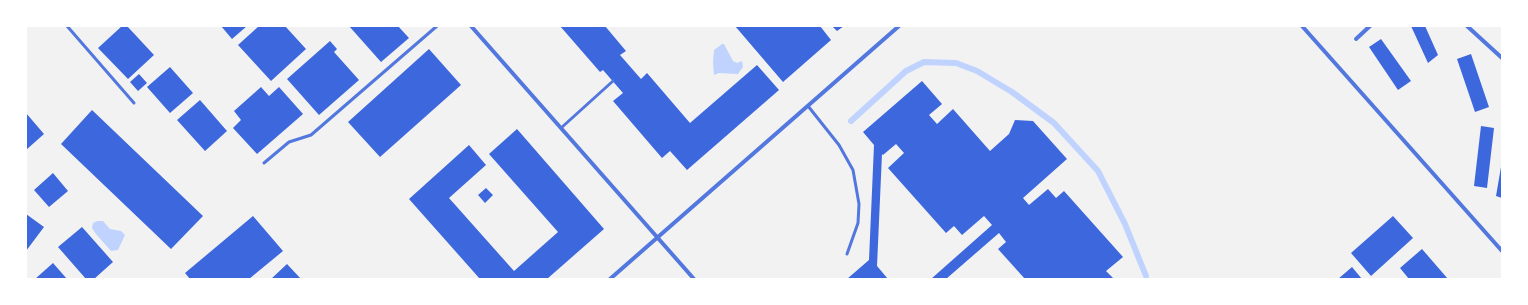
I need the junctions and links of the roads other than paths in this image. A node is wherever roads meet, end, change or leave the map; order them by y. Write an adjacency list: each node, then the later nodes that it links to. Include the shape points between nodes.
1 (67, 26): 11 (lane)
2 (436, 26): 14 (lane, via 311,135 289,142)
3 (470, 26): 13 (street)
4 (899, 26): 12 (street)
5 (1302, 26): 16 (street)
6 (1370, 26): 8 (street)
7 (1467, 26): 9 (street)
8 (1356, 39)
9 (1502, 58)
10 (613, 81): 13 (lane)
11 (134, 103)
12 (808, 106): 15 (street); 17 (lane, via 839,145 853,170 859,204 858,223)
13 (561, 128): 15 (street)
14 (264, 163)
15 (657, 236): 18 (street); 19 (street)
16 (1502, 252)
17 (847, 254)
18 (610, 279)
19 (694, 279)

